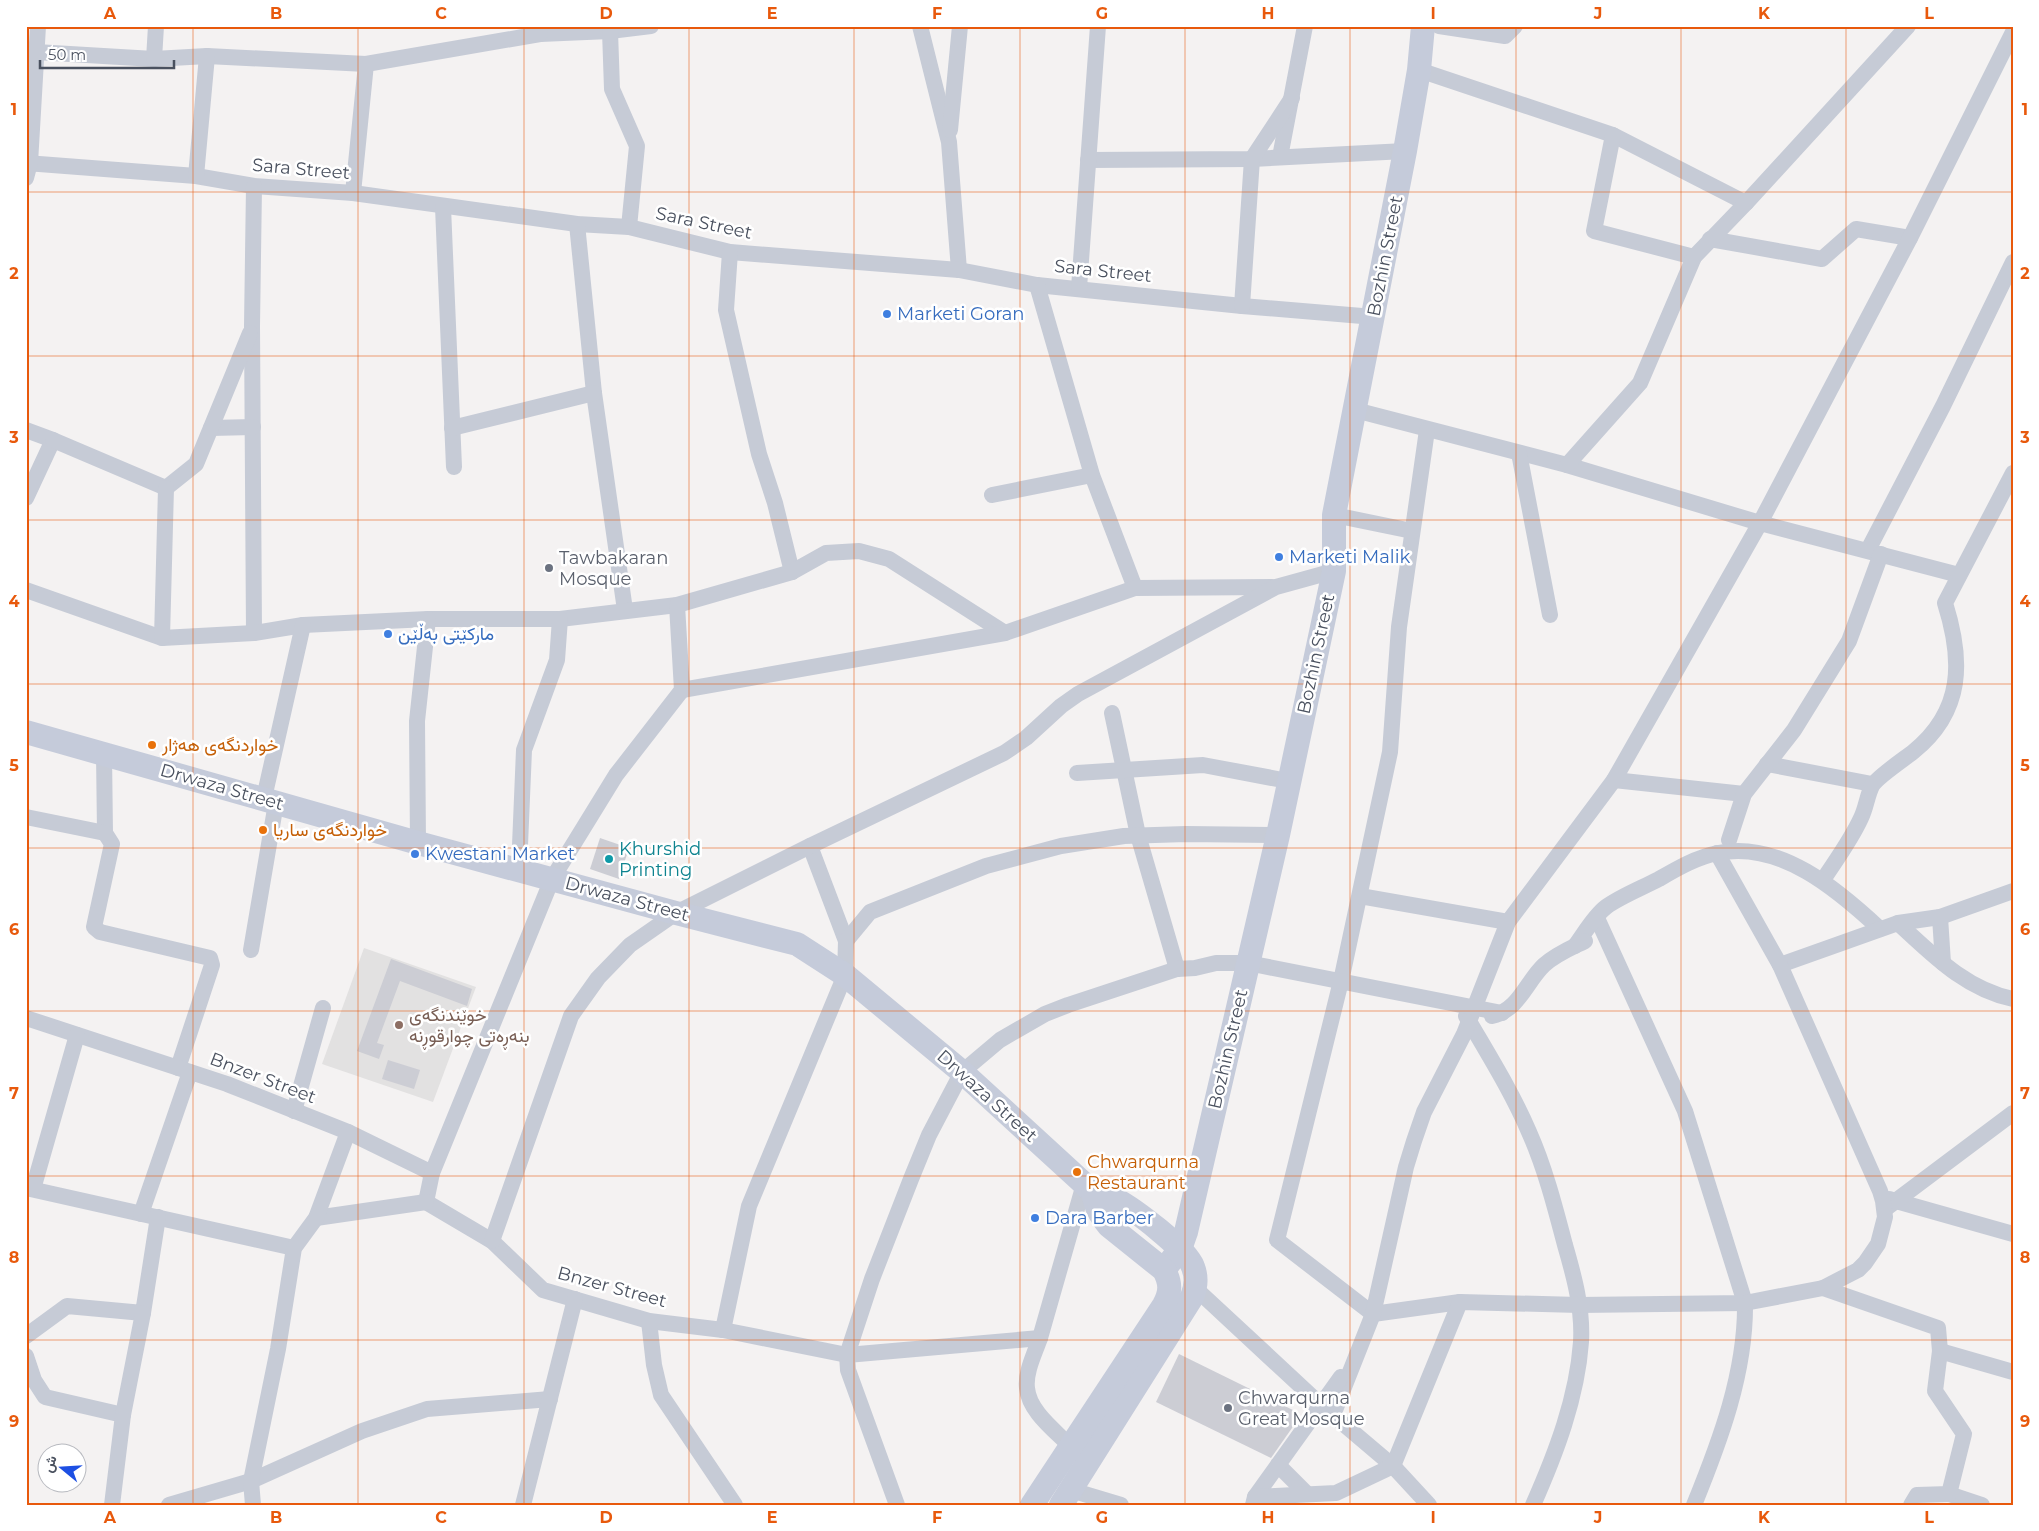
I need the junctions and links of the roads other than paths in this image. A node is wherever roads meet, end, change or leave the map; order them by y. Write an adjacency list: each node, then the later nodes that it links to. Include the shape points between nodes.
1 (38, 26): 15 (street)
2 (156, 26): 17 (street)
3 (651, 26): 13 (street)
4 (920, 26): 22 (street)
5 (960, 26): 22 (street)
6 (1098, 26): 26 (street)
7 (1305, 26): 20 (street)
8 (1423, 26): 19 (street, Bozhin Street)
9 (1439, 26): 10 (street, via 1505,36)
10 (1515, 26)
11 (1908, 26): 31 (street)
12 (540, 30): 13 (street); 18 (street)
13 (610, 31): 34 (street, via 612,89 637,146)
14 (2013, 32): 35 (street)
15 (36, 52): 17 (street); 27 (street)
16 (207, 56): 17 (street); 18 (street); 28 (street)
17 (154, 59)
18 (366, 64): 30 (street)
19 (1419, 70): 21 (street); 23 (street, Bozhin Street)
20 (1292, 98): 24 (street); 25 (street)
21 (1613, 135): 31 (street); 38 (street, via 1594,231)
22 (949, 142): 40 (street)
23 (1404, 151): 24 (street); 44 (street, Bozhin Street)
24 (1280, 157): 25 (street)
25 (1252, 159): 26 (street); 43 (street)
26 (1088, 160): 42 (street)
27 (28, 168): 28 (street, Sara Street)
28 (196, 176): 29 (street, Sara Street)
29 (254, 186): 30 (street, Sara Street); 45 (street)
30 (353, 193): 32 (street, Sara Street)
31 (1746, 203): 36 (street)
32 (443, 207): 33 (street, Sara Street); 50 (street)
33 (577, 224): 34 (street, Sara Street); 46 (street)
34 (629, 227): 37 (street, Sara Street)
35 (1910, 238): 36 (street, via 1856,229 1822,259); 63 (street)
36 (1710, 239): 38 (street)
37 (730, 252): 40 (street, Sara Street); 67 (street, via 726,310 759,454)
38 (1694, 257): 55 (street, via 1640,383)
39 (2013, 262): 65 (street)
40 (959, 270): 41 (street, Sara Street)
41 (1037, 285): 42 (street, Sara Street); 58 (street)
42 (1079, 288): 43 (street, Sara Street)
43 (1242, 306): 44 (street, Sara Street)
44 (1374, 317): 47 (street, Bozhin Street)
45 (252, 326): 48 (street); 49 (street)
46 (594, 394): 50 (street); 73 (street)
47 (1355, 410): 52 (street); 62 (street, Bozhin Street)
48 (253, 427): 49 (street); 78 (street)
49 (211, 428): 59 (street, via 196,464)
50 (452, 428): 56 (street)
51 (26, 430): 53 (street)
52 (1427, 430): 54 (street); 64 (street)
53 (53, 440): 59 (street); 61 (street)
54 (1519, 453): 55 (street); 74 (street)
55 (1567, 465): 63 (street)
56 (454, 467)
57 (2013, 473): 68 (street)
58 (1092, 474): 60 (street); 70 (street)
59 (166, 488): 80 (street)
60 (992, 495)
61 (26, 498)
62 (1334, 516): 64 (street); 66 (street, Bozhin Street)
63 (1760, 523): 65 (street); 88 (street)
64 (1412, 531): 105 (street, via 1399,626 1390,752)
65 (1874, 552): 68 (street); 85 (street, via 1849,641 1794,730)
66 (1334, 571): 69 (street); 89 (street, Bozhin Street)
67 (792, 572): 72 (street); 79 (street, via 826,553 859,551 889,559)
68 (1959, 575): 90 (street, via 1945,603 1953,628 1958,664 1950,701 1942,720 1928,738)
69 (1276, 587): 70 (street); 99 (street, via 1070,698 1026,738 1004,753)
70 (1135, 588): 79 (street)
71 (26, 590): 80 (street)
72 (677, 605): 73 (street); 81 (street)
73 (626, 610): 76 (street)
74 (1550, 614)
75 (428, 619): 76 (street); 77 (street); 98 (street, via 417,721)
76 (560, 620): 101 (street, via 557,660 524,750)
77 (303, 625): 78 (street); 93 (street)
78 (254, 633): 80 (street)
79 (1005, 633): 81 (street)
80 (162, 638)
81 (682, 690): 102 (street, via 616,775)
82 (1112, 713): 86 (street)
83 (26, 732): 84 (street, Drwaza Street)
84 (104, 753): 93 (street, Drwaza Street); 95 (street)
85 (1766, 764): 90 (street); 92 (street)
86 (1123, 769): 87 (street); 89 (street, via 1202,765); 96 (street)
87 (1077, 773)
88 (1614, 780): 91 (street); 109 (street)
89 (1288, 781): 97 (street, Bozhin Street)
90 (1872, 784): 103 (street, via 1862,818)
91 (1728, 793): 92 (street); 100 (street)
92 (1744, 794): 100 (street)
93 (270, 801): 98 (street, Drwaza Street); 115 (street)
94 (26, 817): 95 (street)
95 (105, 833): 127 (street, via 112,844 94,927 100,932 210,958 212,965)
96 (1138, 835): 97 (street); 113 (street, via 1061,846 986,866 870,912); 119 (street)
97 (1278, 835): 116 (street, Bozhin Street)
98 (418, 843): 101 (street, Drwaza Street)
99 (810, 846): 106 (street); 113 (street)
100 (1725, 848): 103 (street, via 1761,854); 108 (street, via 1686,864 1605,908); 118 (street, via 1731,879)
101 (519, 869): 102 (street, Drwaza Street)
102 (552, 879): 106 (street, Drwaza Street); 132 (street)
103 (1823, 880): 111 (street)
104 (2013, 891): 107 (street)
105 (1360, 896): 109 (street); 121 (street)
106 (676, 913): 120 (street, Drwaza Street, via 796,944); 141 (street, via 630,945 598,978 571,1016)
107 (1940, 917): 110 (street); 117 (street)
108 (1597, 918): 112 (street); 114 (street)
109 (1508, 922): 124 (street)
110 (1898, 923): 111 (street); 117 (street)
111 (1880, 929): 118 (street)
112 (1604, 934): 114 (street); 149 (street, via 1686,1111)
113 (846, 941): 120 (street)
114 (1575, 946): 124 (street, via 1543,966 1513,1006 1502,1013)
115 (251, 950)
116 (1248, 963): 119 (street, via 1216,963); 121 (street); 143 (street, Bozhin Street)
117 (1943, 964): 122 (street, via 1982,989)
118 (1780, 965): 136 (street)
119 (1177, 970): 128 (street, via 1045,1014 1000,1040)
120 (845, 975): 128 (street, Drwaza Street); 154 (street, via 749,1206)
121 (1341, 981): 124 (street); 152 (street, via 1277,1240)
122 (2013, 999)
123 (323, 1008): 129 (street)
124 (1468, 1011): 150 (street, via 1538,1154 1561,1229); 152 (street, via 1414,1141)
125 (26, 1018): 126 (street, Bnzer Street)
126 (77, 1035): 127 (street, Bnzer Street); 134 (street)
127 (184, 1070): 129 (street, Bnzer Street); 137 (street)
128 (962, 1072): 133 (street, Drwaza Street); 158 (street, via 929,1135 911,1179)
129 (294, 1110): 131 (street, Bnzer Street)
130 (2013, 1113): 136 (street)
131 (348, 1132): 132 (street, Bnzer Street); 139 (street)
132 (432, 1173): 135 (street)
133 (1089, 1188): 143 (street, Drwaza Street, via 1123,1204); 144 (street, Drwaza Street, via 1096,1209 1109,1226); 156 (street)
134 (30, 1189): 137 (street)
135 (426, 1202): 139 (street); 141 (street, Bnzer Street)
136 (1888, 1202): 140 (street); 146 (street, via 1881,1235 1865,1262 1848,1276)
137 (141, 1214): 138 (street)
138 (158, 1217): 142 (street); 151 (street)
139 (316, 1218): 142 (street)
140 (2013, 1234)
141 (492, 1240): 147 (street, Bnzer Street, via 543,1290)
142 (294, 1248): 168 (street, via 278,1349)
143 (1180, 1249): 144 (street, Bozhin Street); 145 (street, Drwaza Street, via 1193,1266)
144 (1164, 1270): 165 (street, via 1170,1288 1164,1305)
145 (1195, 1288): 163 (street); 171 (street, via 1187,1306)
146 (1823, 1288): 149 (street); 157 (street, via 1938,1328)
147 (575, 1299): 153 (street, Bnzer Street); 162 (street)
148 (1460, 1302): 150 (street); 152 (street); 167 (street)
149 (1744, 1303): 150 (street); 183 (street, via 1745,1323 1735,1382 1715,1450)
150 (1579, 1305): 182 (street, via 1581,1339 1575,1389)
151 (143, 1314): 155 (street, via 67,1306); 164 (street)
152 (1373, 1314): 163 (street, via 1356,1356)
153 (649, 1320): 154 (street, Bnzer Street); 177 (street, via 661,1395)
154 (723, 1330): 158 (street, Bnzer Street)
155 (26, 1336)
156 (1040, 1338): 158 (street, Bnzer Street); 165 (street, via 1028,1376 1030,1400)
157 (1940, 1352): 160 (street); 170 (street, via 1935,1391 1964,1434)
158 (847, 1355): 178 (street, via 850,1376)
159 (26, 1356): 161 (street)
160 (2013, 1372)
161 (30, 1382): 164 (street, via 45,1398)
162 (550, 1399): 168 (street, via 427,1409 362,1431); 176 (street)
163 (1327, 1410): 166 (street); 167 (street)
164 (123, 1415): 173 (street)
165 (1071, 1448): 179 (street)
166 (1278, 1465): 169 (street); 172 (street)
167 (1393, 1466): 169 (street, via 1336,1493); 181 (street)
168 (250, 1481): 174 (street); 175 (street)
169 (1307, 1494): 172 (street)
170 (1949, 1494): 184 (street, via 1917,1495); 185 (street)
171 (1066, 1497): 180 (street)
172 (1254, 1501)
173 (112, 1505)
174 (169, 1505)
175 (253, 1505)
176 (523, 1505)
177 (735, 1505)
178 (897, 1505)
179 (1032, 1505)
180 (1121, 1505)
181 (1428, 1505)
182 (1533, 1505)
183 (1694, 1505)
184 (1911, 1505)
185 (1982, 1505)

